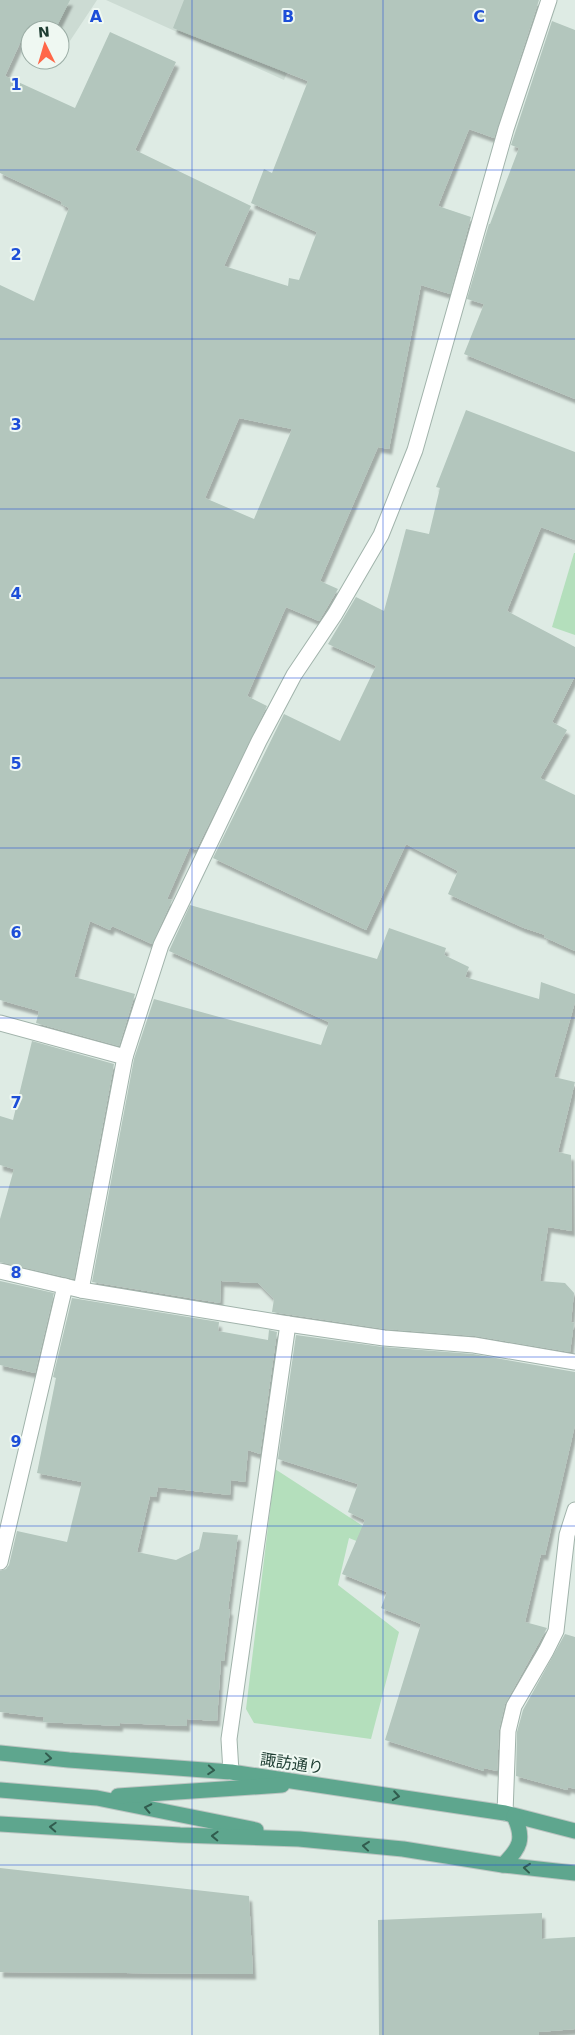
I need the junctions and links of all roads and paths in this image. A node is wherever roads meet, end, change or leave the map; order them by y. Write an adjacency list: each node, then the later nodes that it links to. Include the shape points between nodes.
1 (549, 0): 3 (street, via 506,129 415,450 381,535 335,614 294,675 259,741 161,945)
2 (0, 1023): 3 (street)
3 (125, 1057): 6 (street)
4 (0, 1271): 5 (street)
5 (66, 1286): 6 (street); 10 (street)
6 (81, 1290): 7 (street)
7 (288, 1324): 8 (street, via 384,1338 474,1345); 12 (street, via 229,1739)
8 (575, 1362)
9 (575, 1510): 16 (street, via 567,1535 556,1631 514,1706 508,1731)
10 (0, 1562)
11 (0, 1753): 12 (main road, 諏訪通り, one-way to 12)
12 (231, 1772): 13 (main road, 諏訪通り)
13 (313, 1783): 15 (main road); 16 (main road, 諏訪通り, one-way to 16)
14 (0, 1790): 15 (main road)
15 (97, 1798): 19 (main road, one-way to 15)
16 (510, 1814): 18 (main road, 諏訪通り); 20 (main road, via 520,1828 520,1841 514,1854)
17 (0, 1824): 19 (main road, one-way to 17)
18 (575, 1831)
19 (299, 1839): 20 (main road, one-way to 19, via 403,1849)
20 (503, 1865): 21 (main road, one-way to 20)
21 (575, 1873)

